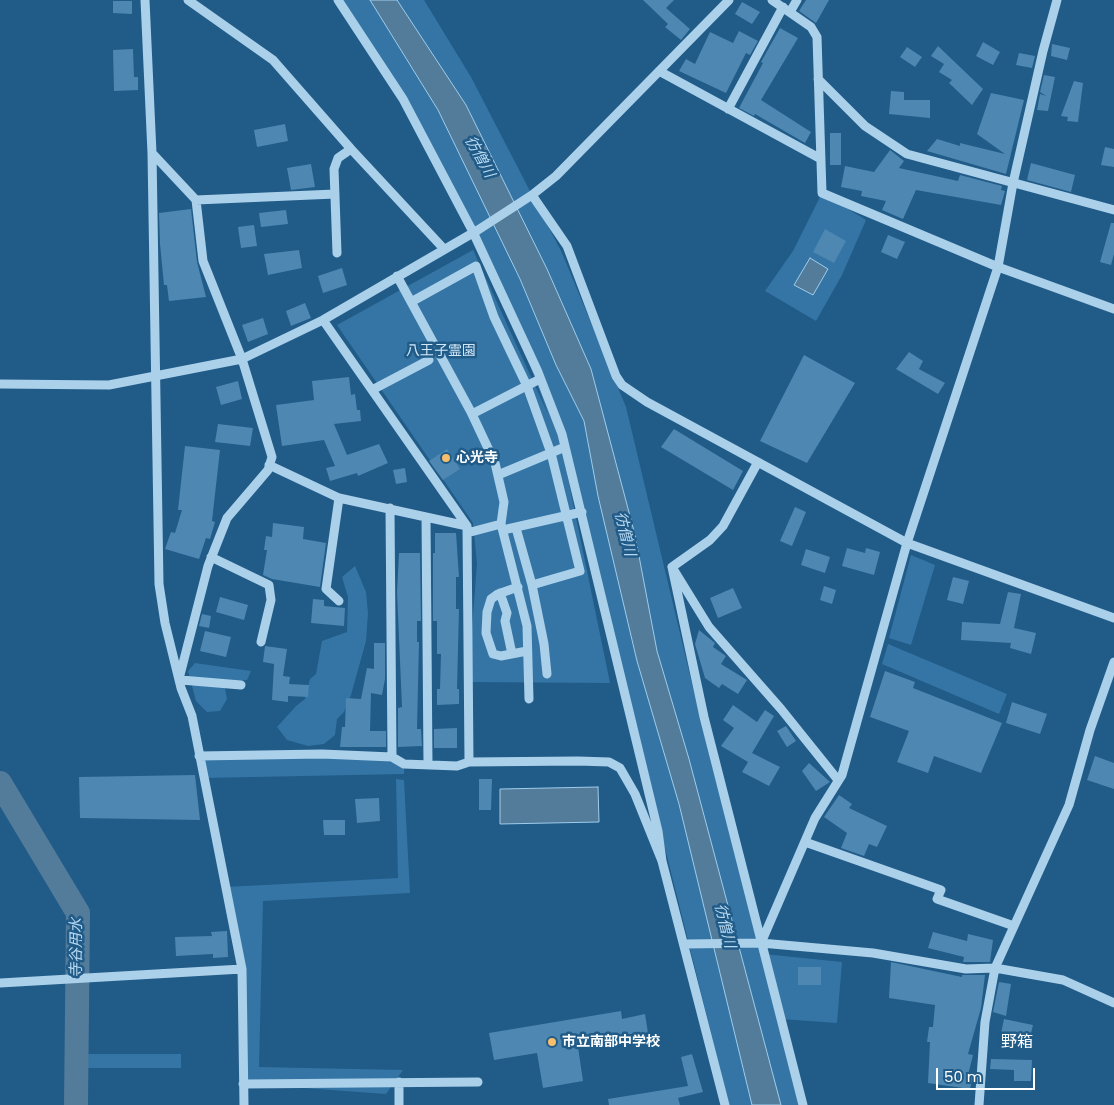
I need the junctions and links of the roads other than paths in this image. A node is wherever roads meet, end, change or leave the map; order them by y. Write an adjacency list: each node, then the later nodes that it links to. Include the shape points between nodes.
1 (145, 0): 13 (street)
2 (188, 0): 12 (street, via 273,60)
3 (338, 0): 20 (street, via 404,99)
4 (729, 0): 9 (street)
5 (772, 0): 8 (street)
6 (797, 0): 8 (street)
7 (1057, 0): 15 (street)
8 (786, 10): 10 (street, via 811,27 817,37); 11 (street)
9 (659, 71): 11 (street); 17 (street, via 556,176)
10 (818, 79): 14 (street); 15 (street, via 865,126 906,154)
11 (728, 109): 14 (street)
12 (350, 149): 16 (street, via 338,158 334,169); 21 (street)
13 (152, 153): 18 (street); 30 (street)
14 (821, 159): 23 (street, via 822,193)
15 (1013, 182): 19 (street); 23 (street)
16 (335, 194): 18 (street); 22 (street)
17 (532, 195): 20 (street); 38 (street, via 566,246 616,376 622,384 647,402)
18 (196, 200): 28 (street, via 204,260)
19 (1114, 210)
20 (476, 231): 21 (street); 31 (street)
21 (444, 249): 24 (street)
22 (337, 253)
23 (998, 267): 26 (street); 49 (street)
24 (397, 276): 25 (street); 27 (street)
25 (411, 302): 33 (street, via 476,266 494,317); 35 (street)
26 (1114, 309)
27 (323, 320): 28 (street); 34 (street)
28 (242, 359): 30 (street); 39 (street, via 272,457)
29 (429, 360): 34 (street)
30 (155, 375): 32 (street, via 109,385); 62 (street, via 159,584 165,623)
31 (540, 379): 33 (street); 36 (street)
32 (0, 384)
33 (526, 386): 35 (street); 37 (street)
34 (372, 390): 48 (street)
35 (472, 414): 40 (street)
36 (565, 447): 37 (street); 43 (street)
37 (551, 453): 40 (street); 44 (street)
38 (758, 462): 49 (street); 51 (street, via 723,526 710,540)
39 (269, 464): 41 (street); 50 (street, via 268,470 227,518)
40 (498, 475): 46 (street, via 504,502)
41 (339, 498): 42 (street); 55 (street, via 326,589)
42 (390, 508): 45 (street); 66 (street)
43 (582, 512): 44 (street); 71 (street, via 658,831)
44 (567, 516): 47 (street); 52 (street, via 580,571)
45 (426, 517): 48 (street); 68 (street)
46 (502, 527): 47 (street); 48 (street); 53 (street)
47 (516, 528): 52 (street)
48 (467, 530): 67 (street)
49 (907, 543): 56 (street); 69 (street)
50 (212, 557): 57 (street, via 270,585 271,600); 62 (street, via 190,630)
51 (672, 567): 69 (street, via 709,628); 73 (street, via 704,717)
52 (532, 585): 61 (street)
53 (518, 586): 54 (street); 58 (street, via 527,626)
54 (500, 593): 59 (street, via 507,613); 59 (street, via 491,599 486,633 493,654)
55 (339, 600)
56 (1114, 618)
57 (261, 642)
58 (527, 651): 59 (street); 64 (street)
59 (512, 654)
60 (1114, 662): 72 (street, via 1069,805)
61 (547, 674)
62 (180, 679): 63 (street); 65 (street, via 192,716)
63 (240, 685)
64 (529, 699)
65 (199, 756): 66 (street, via 322,754); 76 (street)
66 (392, 757): 68 (street, via 404,764)
67 (469, 762): 68 (street, via 457,766); 71 (street, via 609,762 620,768 628,779)
68 (428, 765)
69 (838, 780): 70 (street)
70 (805, 842): 72 (street, via 941,890 937,899); 73 (street)
71 (662, 861): 74 (street)
72 (1014, 926): 75 (street)
73 (759, 943): 74 (street); 75 (street, via 872,953 966,969); 85 (street)
74 (685, 944): 84 (street)
75 (995, 968): 78 (street, via 1063,980); 86 (street, via 985,1022)
76 (242, 969): 77 (street); 81 (street)
77 (0, 983)
78 (1114, 1003)
79 (399, 1082): 80 (street); 81 (street); 83 (street)
80 (478, 1082)
81 (243, 1084): 82 (street)
82 (244, 1105)
83 (399, 1105)
84 (725, 1105)
85 (803, 1105)
86 (979, 1105)

